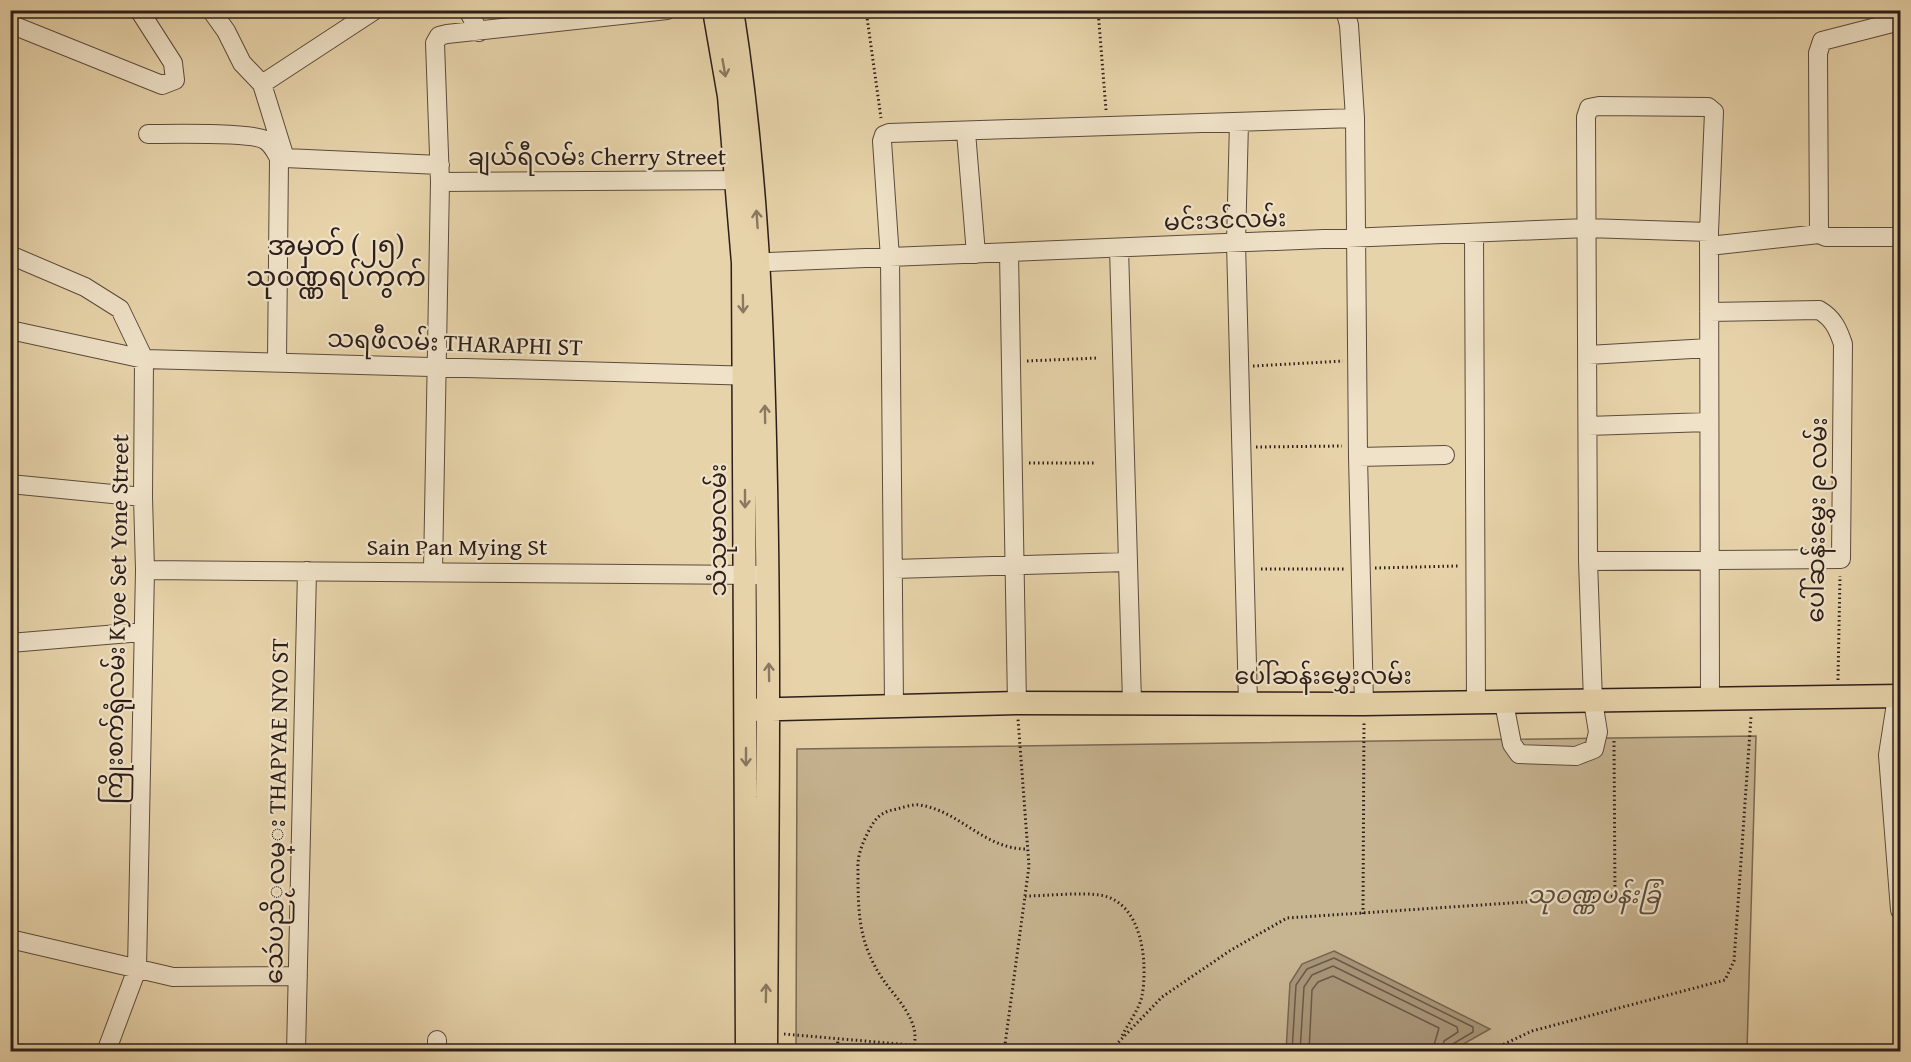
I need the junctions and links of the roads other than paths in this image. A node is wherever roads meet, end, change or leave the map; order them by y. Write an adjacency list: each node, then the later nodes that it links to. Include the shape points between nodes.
1 (139, 10): 10 (street, via 173,63 175,80 162,85)
2 (211, 10): 12 (street, via 242,63)
3 (375, 10): 12 (street)
4 (468, 10): 11 (street)
5 (667, 10): 11 (street)
6 (714, 10): 19 (main road, သံသုမာလမ်း, one-way to 19)
7 (732, 10): 19 (main road, သံသုမာလမ်း, via 746,95)
8 (1345, 10): 13 (street)
9 (1900, 21): 22 (street, via 1822,41 1818,53)
10 (10, 24)
11 (479, 32): 18 (street, via 447,34 439,36 435,43)
12 (262, 84): 17 (street)
13 (1355, 118): 14 (street); 24 (street)
14 (1239, 122): 15 (street); 26 (street)
15 (966, 132): 29 (street); 31 (street, via 884,135)
16 (148, 134): 17 (street, via 263,138)
17 (282, 158): 18 (street, ချယ်ရီလမ်း Cherry Street); 38 (street)
18 (440, 173): 19 (street, ချယ်ရီလမ်း Cherry Street); 39 (street)
19 (746, 181): 32 (main road, သံသုမာလမ်း)
20 (1587, 228): 21 (street, မင်းဒင်လမ်း); 25 (street, မင်းဒင်လမ်း); 25 (street, via 1589,108 1708,107 1714,112); 36 (street)
21 (1474, 233): 24 (street, မင်းဒင်လမ်း); 64 (street)
22 (1820, 234): 23 (street); 25 (street, မင်းဒင်လမ်း)
23 (1900, 237)
24 (1355, 238): 26 (street, မင်းဒင်လမ်း); 43 (street)
25 (1709, 239): 33 (street)
26 (1236, 243): 27 (street, မင်းဒင်လမ်း); 63 (street)
27 (1119, 248): 28 (street, မင်းဒင်လမ်း); 49 (street)
28 (1009, 253): 29 (street, မင်းဒင်လမ်း); 50 (street)
29 (976, 254): 31 (street, မင်းဒင်လမ်း)
30 (10, 255): 37 (street, ကြိုးစက်ရုံလမ်း Kyoe Set Yone Street, via 85,287 120,309)
31 (890, 258): 32 (street, မင်းဒင်လမ်း); 51 (street)
32 (751, 263): 40 (main road, သံသုမာလမ်း)
33 (1709, 312): 35 (street); 47 (street, ပေါ်ဆန်းမွှေး ၉ လမ်း, via 1819,310 1829,316 1843,344 1841,559)
34 (10, 330): 37 (street, သရဖီလမ်း THARAPHI ST)
35 (1709, 348): 36 (street); 41 (street)
36 (1587, 355): 42 (street)
37 (144, 359): 38 (street, သရဖီလမ်း THARAPHI ST); 46 (street, ကြိုးစက်ရုံလမ်း Kyoe Set Yone Street)
38 (277, 361): 39 (street, သရဖီလမ်း THARAPHI ST)
39 (436, 366): 40 (street, သရဖီလမ်း THARAPHI ST); 53 (street)
40 (754, 376): 55 (main road, သံသုမာလမ်း)
41 (1708, 422): 42 (street); 47 (street)
42 (1588, 426): 48 (street)
43 (1358, 452): 44 (street); 66 (street)
44 (1445, 455)
45 (10, 484): 46 (street)
46 (142, 497): 52 (street, ကြိုးစက်ရုံလမ်း Kyoe Set Yone Street)
47 (1709, 558): 48 (street); 59 (street)
48 (1588, 561): 60 (street)
49 (1127, 562): 50 (street); 61 (street)
50 (1013, 564): 51 (street); 62 (street)
51 (894, 569): 67 (street)
52 (145, 570): 54 (street, Sain Pan Mying St); 56 (street, ကြိုးစက်ရုံလမ်း Kyoe Set Yone Street)
53 (433, 570): 54 (street, Sain Pan Mying St); 55 (street, Sain Pan Mying St)
54 (307, 571): 73 (street, သေဴပညိႂလမ္း THAPYAE NYO ST)
55 (757, 574): 68 (main road, သံသုမာလမ်း, one-way to 55); 69 (main road, သံသုမာလမ်း)
56 (142, 632): 57 (street); 72 (street, ကြိုးစက်ရုံလမ်း Kyoe Set Yone Street)
57 (10, 643)
58 (1899, 697): 59 (main road, ပေါ်ဆန်းမွှေးလမ်း); 70 (street, via 1888,755)
59 (1710, 698): 60 (main road, ပေါ်ဆန်းမွှေးလမ်း)
60 (1593, 700): 65 (main road, ပေါ်ဆန်းမွှေးလမ်း); 65 (street, via 1597,744 1576,756 1519,754 1512,744)
61 (1132, 702): 62 (main road, ပေါ်ဆန်းမွှေးလမ်း); 63 (main road, ပေါ်ဆန်းမွှေးလမ်း)
62 (1017, 703): 67 (main road, ပေါ်ဆန်းမွှေးလမ်း)
63 (1248, 703): 66 (main road, ပေါ်ဆန်းမွှေးလမ်း)
64 (1476, 703): 65 (main road, ပေါ်ဆန်းမွှေးလမ်း); 66 (main road, ပေါ်ဆန်းမွှေးလမ်း)
65 (1504, 703)
66 (1364, 704)
67 (894, 705): 68 (main road, ပေါ်ဆန်းမွှေးလမ်း)
68 (769, 709): 69 (main road, ပေါ်ဆန်းမွှေးလမ်း); 74 (main road, သံသုမာလမ်း, one-way to 68)
69 (746, 710): 77 (main road, သံသုမာလမ်း, one-way to 77)
70 (1900, 910)
71 (10, 939): 72 (street)
72 (137, 969): 73 (street, via 173,977); 75 (street, ကြိုးစက်ရုံလမ်း Kyoe Set Yone Street)
73 (298, 976): 76 (street, သေဴပညိႂလမ္း THAPYAE NYO ST)
74 (766, 1042)
75 (106, 1052)
76 (296, 1052)
77 (747, 1052)

